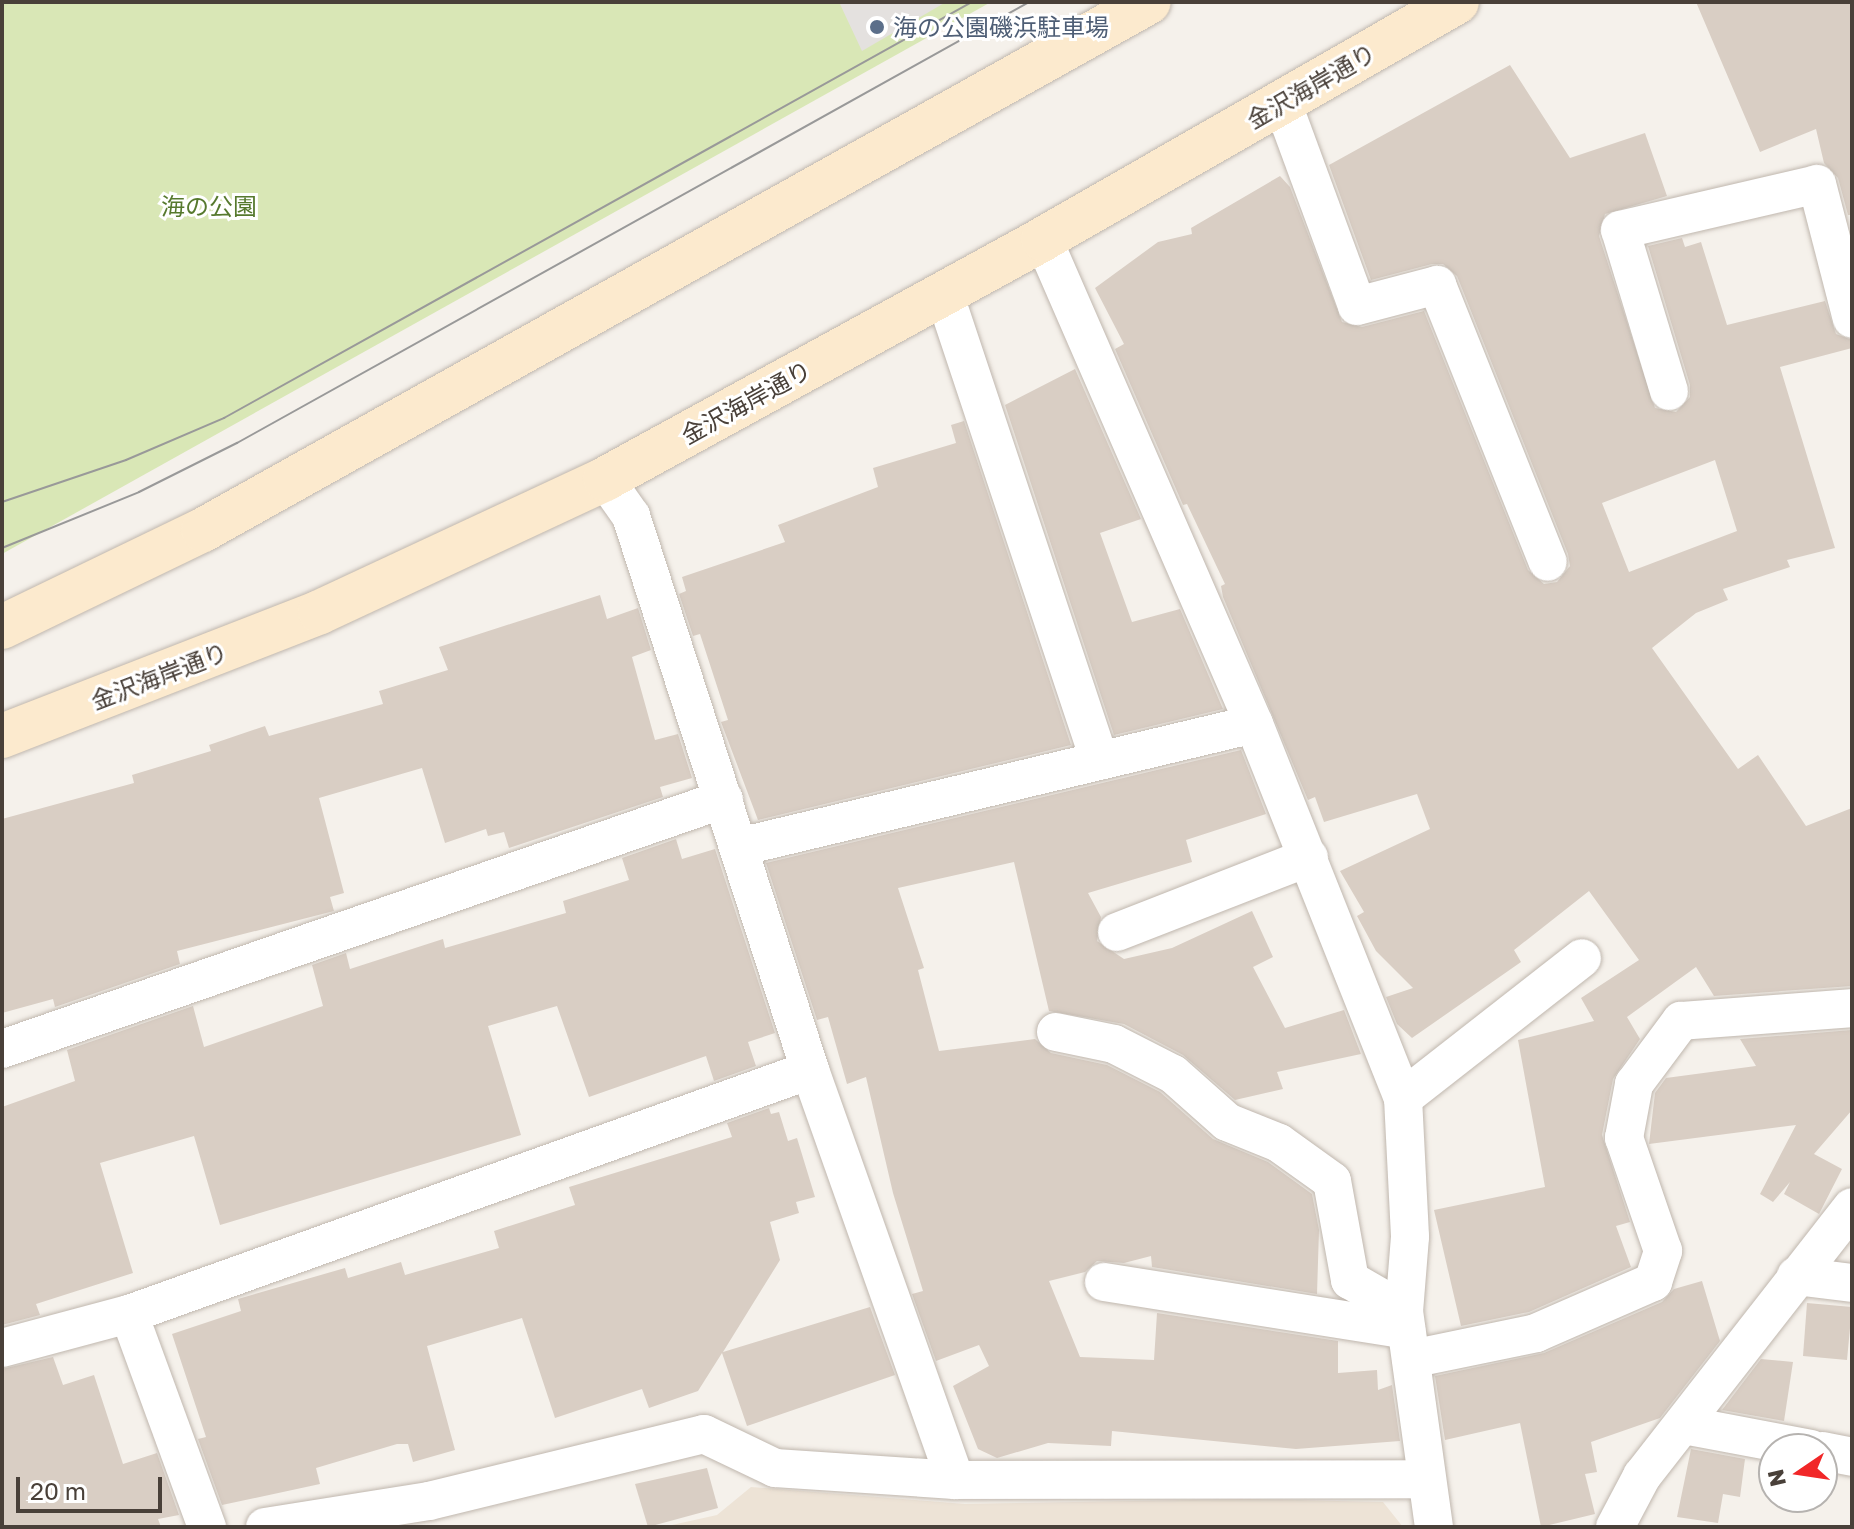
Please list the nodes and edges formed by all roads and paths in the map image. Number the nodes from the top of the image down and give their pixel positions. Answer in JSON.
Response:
{"nodes":[{"id":1,"x":1149,"y":2,"type":"edge"},
{"id":2,"x":1457,"y":2,"type":"edge"},
{"id":3,"x":1282,"y":102,"type":"junction"},
{"id":4,"x":1043,"y":239,"type":"junction"},
{"id":5,"x":944,"y":293,"type":"junction"},
{"id":6,"x":1852,"y":319,"type":"edge"},
{"id":7,"x":1669,"y":391,"type":"dead end"},
{"id":8,"x":605,"y":479,"type":"junction"},
{"id":9,"x":1548,"y":562,"type":"dead end"},
{"id":10,"x":2,"y":627,"type":"edge"},
{"id":11,"x":1254,"y":724,"type":"junction"},
{"id":12,"x":2,"y":736,"type":"edge"},
{"id":13,"x":1100,"y":761,"type":"junction"},
{"id":14,"x":724,"y":799,"type":"junction"},
{"id":15,"x":739,"y":847,"type":"junction"},
{"id":16,"x":1309,"y":857,"type":"junction"},
{"id":17,"x":1117,"y":932,"type":"dead end"},
{"id":18,"x":1582,"y":958,"type":"dead end"},
{"id":19,"x":1852,"y":1008,"type":"edge"},
{"id":20,"x":1056,"y":1032,"type":"dead end"},
{"id":21,"x":2,"y":1049,"type":"edge"},
{"id":22,"x":810,"y":1070,"type":"junction"},
{"id":23,"x":1403,"y":1098,"type":"junction"},
{"id":24,"x":1852,"y":1207,"type":"edge"},
{"id":25,"x":1796,"y":1276,"type":"junction"},
{"id":26,"x":1104,"y":1282,"type":"dead end"},
{"id":27,"x":1852,"y":1283,"type":"edge"},
{"id":28,"x":129,"y":1314,"type":"junction"},
{"id":29,"x":1407,"y":1334,"type":"junction"},
{"id":30,"x":2,"y":1348,"type":"edge"},
{"id":31,"x":1684,"y":1425,"type":"junction"},
{"id":32,"x":1758,"y":1439,"type":"edge"},
{"id":33,"x":1424,"y":1479,"type":"junction"},
{"id":34,"x":955,"y":1480,"type":"junction"},
{"id":35,"x":207,"y":1527,"type":"edge"},
{"id":36,"x":265,"y":1527,"type":"edge"},
{"id":37,"x":1434,"y":1527,"type":"edge"},
{"id":38,"x":1615,"y":1527,"type":"edge"}],
"edges":[{"from":1,"to":10,"type":"street"},
{"from":2,"to":3,"type":"street","name":"金沢海岸通り"},
{"from":3,"to":4,"type":"street","name":"金沢海岸通り"},
{"from":3,"to":9,"type":"street"},
{"from":4,"to":5,"type":"street","name":"金沢海岸通り"},
{"from":4,"to":11,"type":"street"},
{"from":5,"to":8,"type":"street","name":"金沢海岸通り"},
{"from":5,"to":13,"type":"street"},
{"from":6,"to":7,"type":"street"},
{"from":8,"to":12,"type":"street","name":"金沢海岸通り"},
{"from":8,"to":14,"type":"street"},
{"from":11,"to":13,"type":"street"},
{"from":11,"to":16,"type":"street"},
{"from":13,"to":15,"type":"street"},
{"from":14,"to":15,"type":"street"},
{"from":14,"to":21,"type":"street"},
{"from":15,"to":22,"type":"street"},
{"from":16,"to":17,"type":"street"},
{"from":16,"to":23,"type":"street"},
{"from":18,"to":23,"type":"street"},
{"from":19,"to":29,"type":"street"},
{"from":20,"to":29,"type":"street"},
{"from":22,"to":28,"type":"street"},
{"from":22,"to":34,"type":"street"},
{"from":23,"to":29,"type":"street"},
{"from":24,"to":25,"type":"street"},
{"from":25,"to":27,"type":"street"},
{"from":25,"to":31,"type":"street"},
{"from":26,"to":29,"type":"street"},
{"from":28,"to":30,"type":"street"},
{"from":28,"to":35,"type":"street"},
{"from":29,"to":33,"type":"street"},
{"from":31,"to":32,"type":"street"},
{"from":31,"to":38,"type":"street"},
{"from":33,"to":34,"type":"street"},
{"from":33,"to":37,"type":"street"},
{"from":34,"to":36,"type":"street"}]}
